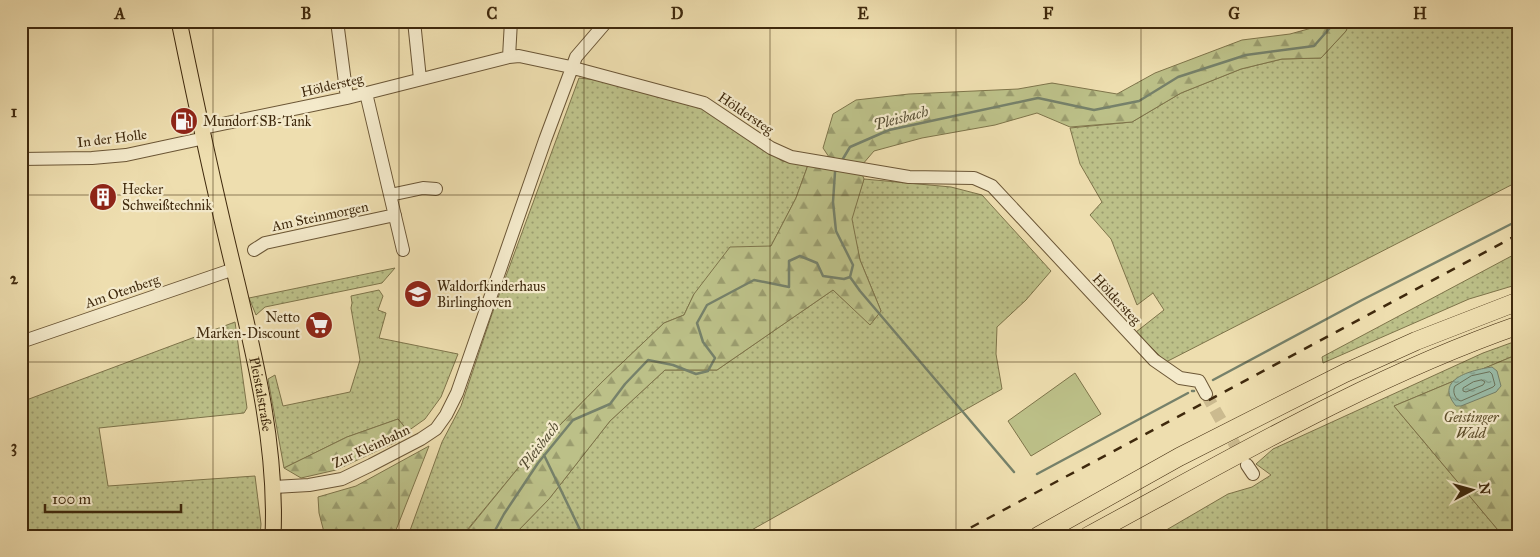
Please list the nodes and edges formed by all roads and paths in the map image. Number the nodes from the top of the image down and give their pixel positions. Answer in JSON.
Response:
{"nodes":[{"id":1,"x":179,"y":21,"type":"edge"},
{"id":2,"x":337,"y":21,"type":"edge"},
{"id":3,"x":414,"y":21,"type":"edge"},
{"id":4,"x":511,"y":21,"type":"edge"},
{"id":5,"x":607,"y":21,"type":"edge"},
{"id":6,"x":509,"y":57,"type":"junction"},
{"id":7,"x":572,"y":68,"type":"junction"},
{"id":8,"x":420,"y":79,"type":"junction"},
{"id":9,"x":366,"y":93,"type":"junction"},
{"id":10,"x":347,"y":98,"type":"junction"},
{"id":11,"x":204,"y":133,"type":"junction"},
{"id":12,"x":21,"y":159,"type":"edge"},
{"id":13,"x":436,"y":188,"type":"dead end"},
{"id":14,"x":390,"y":195,"type":"junction"},
{"id":15,"x":395,"y":215,"type":"junction"},
{"id":16,"x":254,"y":250,"type":"dead end"},
{"id":17,"x":403,"y":250,"type":"dead end"},
{"id":18,"x":234,"y":269,"type":"junction"},
{"id":19,"x":1519,"y":301,"type":"edge"},
{"id":20,"x":1519,"y":325,"type":"edge"},
{"id":21,"x":21,"y":342,"type":"edge"},
{"id":22,"x":1206,"y":394,"type":"tunnel mouth"},
{"id":23,"x":274,"y":488,"type":"junction"},
{"id":24,"x":273,"y":536,"type":"edge"},
{"id":25,"x":1038,"y":536,"type":"edge"},
{"id":26,"x":1088,"y":536,"type":"edge"}],
"edges":[{"from":1,"to":11,"type":"main road","name":"Pleistalstraße"},
{"from":2,"to":10,"type":"street"},
{"from":3,"to":8,"type":"street"},
{"from":4,"to":6,"type":"street"},
{"from":5,"to":7,"type":"street","name":"Zur Kleinbahn"},
{"from":6,"to":7,"type":"street","name":"Höldersteg"},
{"from":6,"to":8,"type":"street","name":"Höldersteg"},
{"from":7,"to":22,"type":"street","name":"Höldersteg"},
{"from":7,"to":23,"type":"street","name":"Zur Kleinbahn"},
{"from":8,"to":9,"type":"street","name":"Höldersteg"},
{"from":9,"to":10,"type":"street","name":"Höldersteg"},
{"from":9,"to":14,"type":"street"},
{"from":10,"to":11,"type":"street","name":"Höldersteg"},
{"from":11,"to":12,"type":"street","name":"In der Holle"},
{"from":11,"to":18,"type":"main road","name":"Pleistalstraße"},
{"from":13,"to":14,"type":"street"},
{"from":14,"to":15,"type":"street"},
{"from":15,"to":16,"type":"street","name":"Am Steinmorgen"},
{"from":15,"to":17,"type":"street"},
{"from":18,"to":21,"type":"street","name":"Am Otenberg"},
{"from":18,"to":23,"type":"main road","name":"Pleistalstraße"},
{"from":19,"to":25,"type":"highway"},
{"from":20,"to":26,"type":"highway"},
{"from":23,"to":24,"type":"main road","name":"Pleistalstraße"}]}
